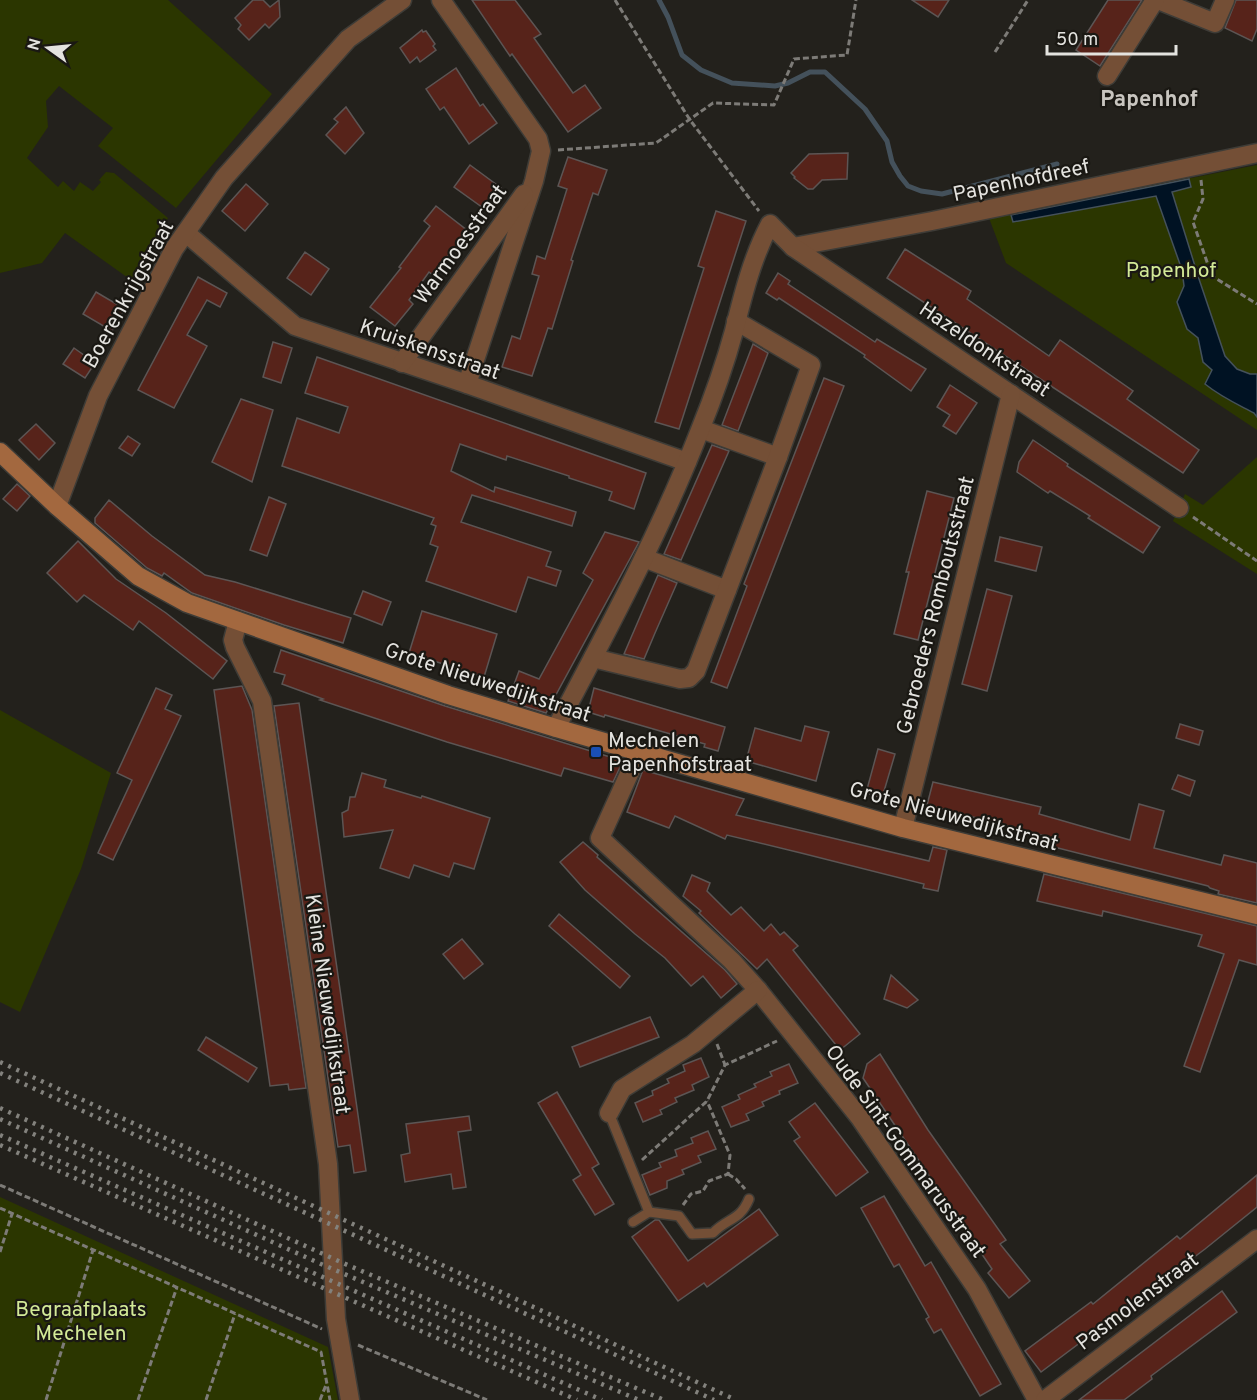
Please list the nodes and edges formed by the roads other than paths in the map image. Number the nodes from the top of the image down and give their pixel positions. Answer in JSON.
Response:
{"nodes":[{"id":1,"x":402,"y":0,"type":"edge"},
{"id":2,"x":441,"y":0,"type":"edge"},
{"id":3,"x":1157,"y":0,"type":"edge"},
{"id":4,"x":1225,"y":0,"type":"edge"},
{"id":5,"x":1107,"y":76,"type":"dead end"},
{"id":6,"x":1257,"y":153,"type":"edge"},
{"id":7,"x":534,"y":181,"type":"junction"},
{"id":8,"x":186,"y":233,"type":"junction"},
{"id":9,"x":793,"y":247,"type":"junction"},
{"id":10,"x":736,"y":321,"type":"junction"},
{"id":11,"x":402,"y":363,"type":"junction"},
{"id":12,"x":467,"y":384,"type":"junction"},
{"id":13,"x":1011,"y":394,"type":"junction"},
{"id":14,"x":701,"y":429,"type":"junction"},
{"id":15,"x":0,"y":452,"type":"edge"},
{"id":16,"x":778,"y":457,"type":"junction"},
{"id":17,"x":687,"y":462,"type":"junction"},
{"id":18,"x":57,"y":506,"type":"junction"},
{"id":19,"x":1179,"y":508,"type":"road end"},
{"id":20,"x":644,"y":558,"type":"junction"},
{"id":21,"x":727,"y":590,"type":"junction"},
{"id":22,"x":238,"y":621,"type":"junction"},
{"id":23,"x":593,"y":658,"type":"junction"},
{"id":24,"x":556,"y":728,"type":"junction"},
{"id":25,"x":639,"y":752,"type":"junction"},
{"id":26,"x":903,"y":828,"type":"junction"},
{"id":27,"x":1257,"y":915,"type":"edge"},
{"id":28,"x":758,"y":990,"type":"junction"},
{"id":29,"x":609,"y":1113,"type":"joint"},
{"id":30,"x":749,"y":1199,"type":"road end"},
{"id":31,"x":649,"y":1212,"type":"junction"},
{"id":32,"x":633,"y":1222,"type":"dead end"},
{"id":33,"x":1257,"y":1239,"type":"edge"},
{"id":34,"x":350,"y":1400,"type":"edge"},
{"id":35,"x":1037,"y":1400,"type":"edge"},
{"id":36,"x":1045,"y":1400,"type":"edge"}],
"edges":[{"from":1,"to":8,"type":"street","name":"Boerenkrijgstraat"},
{"from":2,"to":7,"type":"street","name":"Warmoesstraat"},
{"from":3,"to":4,"type":"street"},
{"from":3,"to":5,"type":"street"},
{"from":6,"to":9,"type":"street","name":"Papenhofdreef"},
{"from":7,"to":11,"type":"street","name":"Warmoesstraat"},
{"from":7,"to":12,"type":"street","name":"Warmoesstraat"},
{"from":8,"to":11,"type":"street","name":"Kruiskensstraat"},
{"from":8,"to":18,"type":"street","name":"Boerenkrijgstraat"},
{"from":9,"to":10,"type":"street","name":"Hazeldonkstraat"},
{"from":9,"to":13,"type":"street","name":"Hazeldonkstraat"},
{"from":10,"to":14,"type":"street"},
{"from":10,"to":16,"type":"street"},
{"from":11,"to":12,"type":"street","name":"Kruiskensstraat"},
{"from":12,"to":17,"type":"street","name":"Kruiskensstraat"},
{"from":13,"to":19,"type":"street","name":"Hazeldonkstraat"},
{"from":13,"to":26,"type":"street","name":"Gebroeders Romboutsstraat"},
{"from":14,"to":16,"type":"street"},
{"from":14,"to":17,"type":"street"},
{"from":15,"to":18,"type":"main road","name":"Grote Nieuwedijkstraat"},
{"from":16,"to":21,"type":"street"},
{"from":17,"to":20,"type":"street"},
{"from":18,"to":22,"type":"main road","name":"Grote Nieuwedijkstraat"},
{"from":20,"to":21,"type":"street"},
{"from":20,"to":23,"type":"street"},
{"from":21,"to":23,"type":"street"},
{"from":22,"to":24,"type":"main road","name":"Grote Nieuwedijkstraat"},
{"from":22,"to":34,"type":"street","name":"Kleine Nieuwedijkstraat"},
{"from":23,"to":24,"type":"street"},
{"from":24,"to":25,"type":"main road","name":"Grote Nieuwedijkstraat"},
{"from":25,"to":26,"type":"main road","name":"Grote Nieuwedijkstraat"},
{"from":25,"to":28,"type":"street","name":"Oude Sint-Gommarusstraat"},
{"from":26,"to":27,"type":"main road","name":"Grote Nieuwedijkstraat"},
{"from":28,"to":29,"type":"street"},
{"from":28,"to":35,"type":"street","name":"Oude Sint-Gommarusstraat"},
{"from":29,"to":31,"type":"lane"},
{"from":30,"to":31,"type":"lane"},
{"from":31,"to":32,"type":"lane"},
{"from":33,"to":36,"type":"street","name":"Pasmolenstraat"}]}
